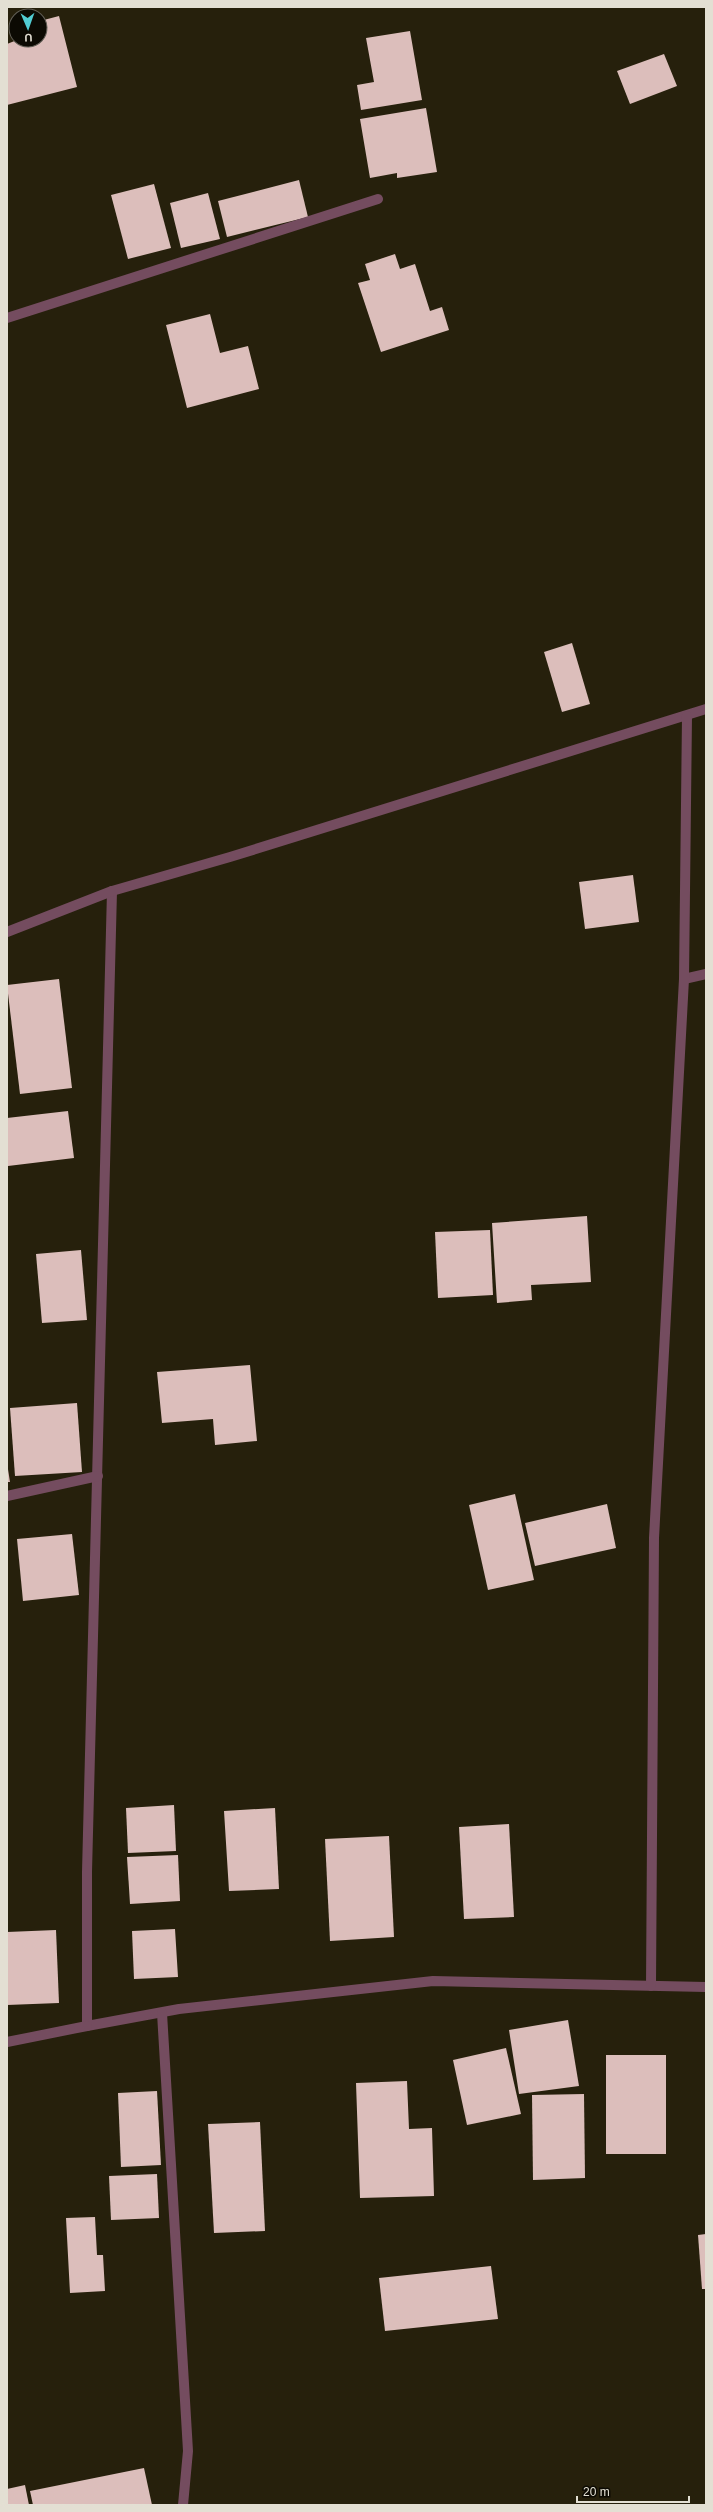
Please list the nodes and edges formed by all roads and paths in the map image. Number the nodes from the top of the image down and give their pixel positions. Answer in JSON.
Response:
{"nodes":[{"id":1,"x":378,"y":199,"type":"dead end"},
{"id":2,"x":7,"y":318,"type":"edge"},
{"id":3,"x":706,"y":709,"type":"edge"},
{"id":4,"x":687,"y":716,"type":"junction"},
{"id":5,"x":112,"y":891,"type":"junction"},
{"id":6,"x":7,"y":932,"type":"edge"},
{"id":7,"x":706,"y":974,"type":"edge"},
{"id":8,"x":684,"y":979,"type":"junction"},
{"id":9,"x":98,"y":1476,"type":"junction"},
{"id":10,"x":7,"y":1496,"type":"edge"},
{"id":11,"x":651,"y":1986,"type":"junction"},
{"id":12,"x":706,"y":1987,"type":"edge"},
{"id":13,"x":162,"y":2013,"type":"junction"},
{"id":14,"x":87,"y":2026,"type":"junction"},
{"id":15,"x":7,"y":2042,"type":"edge"},
{"id":16,"x":183,"y":2505,"type":"edge"}],
"edges":[{"from":1,"to":2,"type":"street"},
{"from":3,"to":4,"type":"street"},
{"from":4,"to":5,"type":"street"},
{"from":4,"to":8,"type":"street"},
{"from":5,"to":6,"type":"street"},
{"from":5,"to":9,"type":"street"},
{"from":7,"to":8,"type":"street"},
{"from":8,"to":11,"type":"street"},
{"from":9,"to":10,"type":"street"},
{"from":9,"to":14,"type":"street"},
{"from":11,"to":12,"type":"street"},
{"from":11,"to":13,"type":"street"},
{"from":13,"to":14,"type":"street"},
{"from":13,"to":16,"type":"street"},
{"from":14,"to":15,"type":"street"}]}
